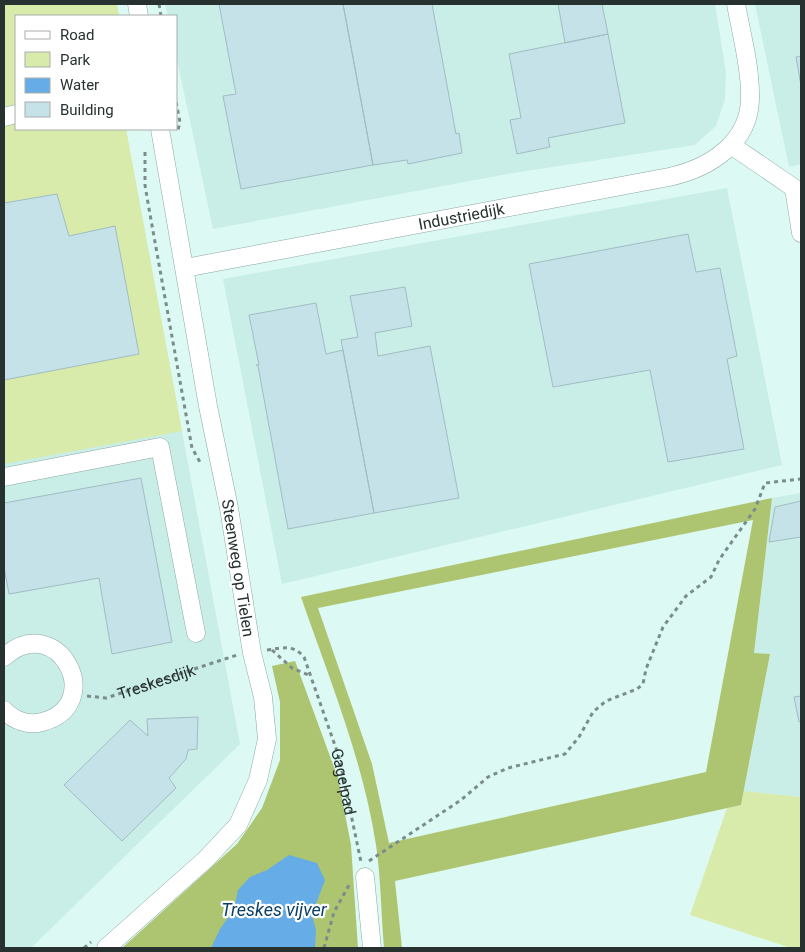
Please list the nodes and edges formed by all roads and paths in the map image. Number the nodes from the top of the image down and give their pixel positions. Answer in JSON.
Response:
{"nodes":[{"id":1,"x":736,"y":4,"type":"edge"},
{"id":2,"x":160,"y":130,"type":"edge"},
{"id":3,"x":145,"y":145,"type":"dead end"},
{"id":4,"x":731,"y":145,"type":"junction"},
{"id":5,"x":801,"y":233,"type":"edge"},
{"id":6,"x":185,"y":268,"type":"junction"},
{"id":7,"x":205,"y":471,"type":"dead end"},
{"id":8,"x":4,"y":477,"type":"edge"},
{"id":9,"x":801,"y":479,"type":"edge"},
{"id":10,"x":196,"y":633,"type":"dead end"},
{"id":11,"x":237,"y":645,"type":"dead end"},
{"id":12,"x":239,"y":655,"type":"junction"},
{"id":13,"x":4,"y":657,"type":"edge"},
{"id":14,"x":241,"y":663,"type":"dead end"},
{"id":15,"x":311,"y":676,"type":"junction"},
{"id":16,"x":73,"y":693,"type":"junction"},
{"id":17,"x":4,"y":711,"type":"edge"},
{"id":18,"x":359,"y":876,"type":"junction"},
{"id":19,"x":102,"y":942,"type":"edge"},
{"id":20,"x":84,"y":948,"type":"edge"},
{"id":21,"x":324,"y":948,"type":"edge"},
{"id":22,"x":372,"y":948,"type":"edge"}],
"edges":[{"from":1,"to":4,"type":"street","name":"Industriedijk"},
{"from":2,"to":6,"type":"street","name":"Steenweg op Tielen"},
{"from":3,"to":7,"type":"path"},
{"from":4,"to":5,"type":"street"},
{"from":4,"to":6,"type":"street","name":"Industriedijk"},
{"from":6,"to":19,"type":"street","name":"Steenweg op Tielen"},
{"from":8,"to":10,"type":"street"},
{"from":9,"to":18,"type":"path"},
{"from":11,"to":12,"type":"path"},
{"from":12,"to":14,"type":"path"},
{"from":12,"to":16,"type":"path","name":"Treskesdijk"},
{"from":13,"to":16,"type":"street"},
{"from":15,"to":15,"type":"path","name":"Gagelpad"},
{"from":15,"to":18,"type":"path","name":"Gagelpad"},
{"from":16,"to":17,"type":"street"},
{"from":18,"to":21,"type":"path"},
{"from":18,"to":22,"type":"street"},
{"from":19,"to":20,"type":"path"}]}
